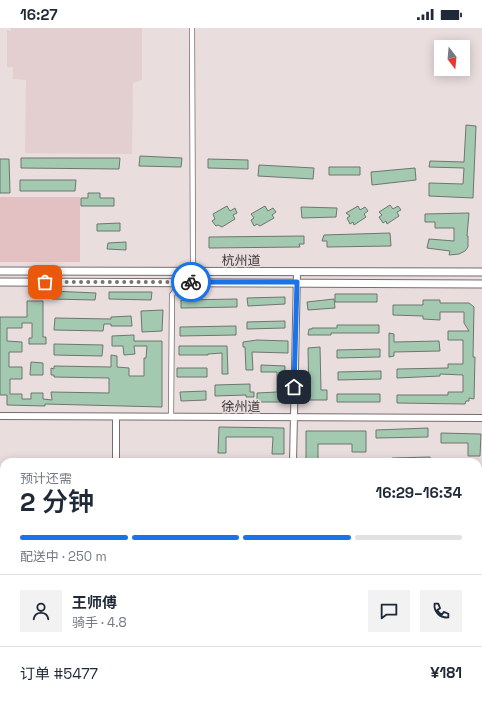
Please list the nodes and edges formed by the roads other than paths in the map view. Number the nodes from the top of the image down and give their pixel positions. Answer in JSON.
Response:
{"nodes":[{"id":1,"x":192,"y":28,"type":"edge"},
{"id":2,"x":0,"y":271,"type":"edge"},
{"id":3,"x":188,"y":271,"type":"junction"},
{"id":4,"x":482,"y":272,"type":"edge"},
{"id":5,"x":297,"y":273,"type":"junction"},
{"id":6,"x":0,"y":282,"type":"edge"},
{"id":7,"x":181,"y":282,"type":"junction"},
{"id":8,"x":297,"y":282,"type":"junction"},
{"id":9,"x":482,"y":284,"type":"edge"},
{"id":10,"x":0,"y":416,"type":"edge"},
{"id":11,"x":116,"y":417,"type":"junction"},
{"id":12,"x":171,"y":417,"type":"junction"},
{"id":13,"x":294,"y":417,"type":"junction"},
{"id":14,"x":482,"y":418,"type":"edge"},
{"id":15,"x":116,"y":458,"type":"edge"},
{"id":16,"x":293,"y":458,"type":"edge"}],
"edges":[{"from":1,"to":3,"type":"street"},
{"from":2,"to":3,"type":"main road","name":"杭州道"},
{"from":3,"to":5,"type":"main road","name":"杭州道"},
{"from":3,"to":7,"type":"street"},
{"from":4,"to":5,"type":"main road","name":"杭州道"},
{"from":5,"to":8,"type":"street"},
{"from":6,"to":7,"type":"main road","name":"杭州道"},
{"from":7,"to":8,"type":"main road","name":"杭州道"},
{"from":7,"to":12,"type":"street"},
{"from":8,"to":9,"type":"main road","name":"杭州道"},
{"from":8,"to":13,"type":"street"},
{"from":10,"to":11,"type":"street","name":"徐州道"},
{"from":11,"to":12,"type":"street","name":"徐州道"},
{"from":11,"to":15,"type":"street"},
{"from":12,"to":13,"type":"street","name":"徐州道"},
{"from":13,"to":14,"type":"street","name":"徐州道"},
{"from":13,"to":16,"type":"street"}]}
